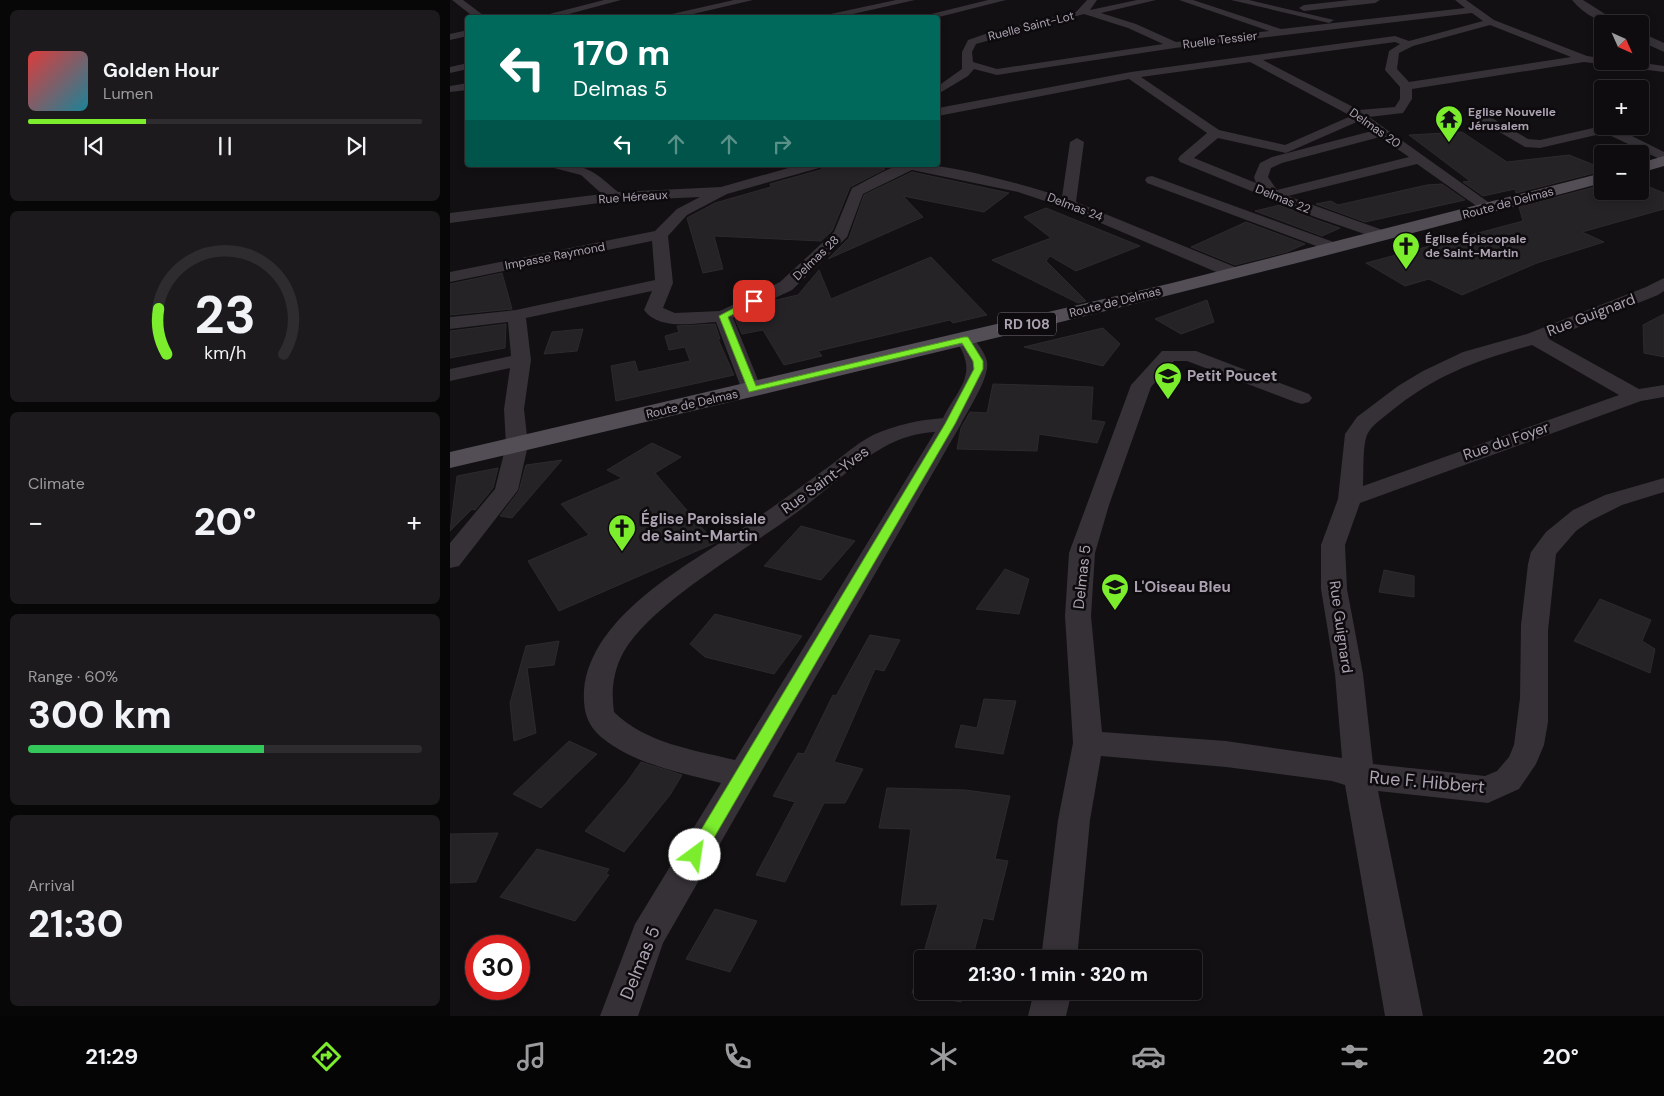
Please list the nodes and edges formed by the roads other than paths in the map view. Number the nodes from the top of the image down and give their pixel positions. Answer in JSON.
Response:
{"nodes":[{"id":1,"x":458,"y":0,"type":"edge"},
{"id":2,"x":615,"y":0,"type":"edge"},
{"id":3,"x":708,"y":0,"type":"edge"},
{"id":4,"x":748,"y":0,"type":"edge"},
{"id":5,"x":910,"y":0,"type":"edge"},
{"id":6,"x":1001,"y":0,"type":"edge"},
{"id":7,"x":1092,"y":0,"type":"edge"},
{"id":8,"x":1151,"y":0,"type":"edge"},
{"id":9,"x":1184,"y":0,"type":"edge"},
{"id":10,"x":1260,"y":0,"type":"edge"},
{"id":11,"x":1375,"y":0,"type":"edge"},
{"id":12,"x":1460,"y":0,"type":"edge"},
{"id":13,"x":1577,"y":0,"type":"edge"},
{"id":14,"x":1239,"y":1,"type":"edge"},
{"id":15,"x":719,"y":5,"type":"junction"},
{"id":16,"x":621,"y":9,"type":"dead end"},
{"id":17,"x":1472,"y":10,"type":"junction"},
{"id":18,"x":1283,"y":11,"type":"junction"},
{"id":19,"x":736,"y":13,"type":"dead end"},
{"id":20,"x":1084,"y":13,"type":"junction"},
{"id":21,"x":542,"y":14,"type":"edge"},
{"id":22,"x":478,"y":15,"type":"edge"},
{"id":23,"x":673,"y":15,"type":"edge"},
{"id":24,"x":830,"y":15,"type":"edge"},
{"id":25,"x":934,"y":15,"type":"edge"},
{"id":26,"x":1599,"y":15,"type":"edge"},
{"id":27,"x":1491,"y":22,"type":"junction"},
{"id":28,"x":1351,"y":24,"type":"junction"},
{"id":29,"x":450,"y":32,"type":"edge"},
{"id":30,"x":1283,"y":32,"type":"junction"},
{"id":31,"x":465,"y":34,"type":"edge"},
{"id":32,"x":450,"y":37,"type":"edge"},
{"id":33,"x":1395,"y":39,"type":"junction"},
{"id":34,"x":1649,"y":40,"type":"edge"},
{"id":35,"x":1409,"y":44,"type":"junction"},
{"id":36,"x":1175,"y":46,"type":"junction"},
{"id":37,"x":1664,"y":48,"type":"edge"},
{"id":38,"x":1252,"y":59,"type":"junction"},
{"id":39,"x":1585,"y":59,"type":"junction"},
{"id":40,"x":969,"y":64,"type":"junction"},
{"id":41,"x":465,"y":67,"type":"edge"},
{"id":42,"x":1664,"y":69,"type":"edge"},
{"id":43,"x":450,"y":70,"type":"edge"},
{"id":44,"x":944,"y":72,"type":"dead end"},
{"id":45,"x":1131,"y":75,"type":"junction"},
{"id":46,"x":956,"y":79,"type":"junction"},
{"id":47,"x":1406,"y":86,"type":"junction"},
{"id":48,"x":465,"y":87,"type":"edge"},
{"id":49,"x":452,"y":89,"type":"dead end"},
{"id":50,"x":940,"y":90,"type":"edge"},
{"id":51,"x":1042,"y":92,"type":"junction"},
{"id":52,"x":1060,"y":101,"type":"dead end"},
{"id":53,"x":940,"y":112,"type":"edge"},
{"id":54,"x":1478,"y":114,"type":"dead end"},
{"id":55,"x":1359,"y":115,"type":"junction"},
{"id":56,"x":1382,"y":132,"type":"junction"},
{"id":57,"x":1214,"y":134,"type":"junction"},
{"id":58,"x":1077,"y":142,"type":"dead end"},
{"id":59,"x":1664,"y":157,"type":"edge"},
{"id":60,"x":1419,"y":159,"type":"junction"},
{"id":61,"x":1664,"y":161,"type":"edge"},
{"id":62,"x":1649,"y":165,"type":"edge"},
{"id":63,"x":564,"y":167,"type":"edge"},
{"id":64,"x":807,"y":167,"type":"edge"},
{"id":65,"x":906,"y":167,"type":"edge"},
{"id":66,"x":920,"y":167,"type":"edge"},
{"id":67,"x":1152,"y":180,"type":"dead end"},
{"id":68,"x":1594,"y":180,"type":"edge"},
{"id":69,"x":722,"y":191,"type":"junction"},
{"id":70,"x":1274,"y":195,"type":"junction"},
{"id":71,"x":614,"y":197,"type":"junction"},
{"id":72,"x":1068,"y":204,"type":"junction"},
{"id":73,"x":1490,"y":209,"type":"junction"},
{"id":74,"x":450,"y":218,"type":"edge"},
{"id":75,"x":660,"y":235,"type":"junction"},
{"id":76,"x":1382,"y":235,"type":"junction"},
{"id":77,"x":1333,"y":248,"type":"junction"},
{"id":78,"x":1234,"y":273,"type":"junction"},
{"id":79,"x":450,"y":277,"type":"edge"},
{"id":80,"x":664,"y":283,"type":"junction"},
{"id":81,"x":1664,"y":284,"type":"edge"},
{"id":82,"x":516,"y":315,"type":"junction"},
{"id":83,"x":723,"y":316,"type":"junction"},
{"id":84,"x":450,"y":324,"type":"edge"},
{"id":85,"x":1534,"y":338,"type":"junction"},
{"id":86,"x":964,"y":339,"type":"junction"},
{"id":87,"x":520,"y":360,"type":"junction"},
{"id":88,"x":450,"y":375,"type":"edge"},
{"id":89,"x":752,"y":390,"type":"junction"},
{"id":90,"x":1664,"y":391,"type":"edge"},
{"id":91,"x":1636,"y":396,"type":"junction"},
{"id":92,"x":1302,"y":398,"type":"dead end"},
{"id":93,"x":950,"y":424,"type":"junction"},
{"id":94,"x":517,"y":445,"type":"junction"},
{"id":95,"x":450,"y":460,"type":"edge"},
{"id":96,"x":1664,"y":485,"type":"edge"},
{"id":97,"x":1350,"y":499,"type":"junction"},
{"id":98,"x":450,"y":560,"type":"edge"},
{"id":99,"x":1088,"y":743,"type":"junction"},
{"id":100,"x":742,"y":775,"type":"junction"},
{"id":101,"x":1359,"y":776,"type":"junction"},
{"id":102,"x":1060,"y":950,"type":"edge"},
{"id":103,"x":1051,"y":1000,"type":"edge"},
{"id":104,"x":619,"y":1016,"type":"edge"},
{"id":105,"x":1047,"y":1016,"type":"edge"},
{"id":106,"x":1404,"y":1016,"type":"edge"}],
"edges":[{"from":1,"to":22,"type":"street"},
{"from":2,"to":16,"type":"street"},
{"from":2,"to":21,"type":"street"},
{"from":3,"to":15,"type":"street"},
{"from":4,"to":15,"type":"street"},
{"from":5,"to":24,"type":"street"},
{"from":6,"to":25,"type":"street"},
{"from":7,"to":20,"type":"street","name":"Ruelle Saint-Lot"},
{"from":8,"to":20,"type":"street"},
{"from":9,"to":30,"type":"street"},
{"from":10,"to":14,"type":"street"},
{"from":11,"to":18,"type":"street"},
{"from":12,"to":17,"type":"street"},
{"from":13,"to":26,"type":"street"},
{"from":14,"to":18,"type":"street"},
{"from":15,"to":19,"type":"street"},
{"from":15,"to":23,"type":"street"},
{"from":17,"to":27,"type":"street"},
{"from":17,"to":28,"type":"street","name":"Ruelle Tessier"},
{"from":18,"to":28,"type":"street"},
{"from":20,"to":36,"type":"street"},
{"from":20,"to":40,"type":"street","name":"Ruelle Saint-Lot"},
{"from":27,"to":35,"type":"street"},
{"from":27,"to":39,"type":"street"},
{"from":28,"to":30,"type":"street","name":"Ruelle Tessier"},
{"from":28,"to":33,"type":"street"},
{"from":29,"to":31,"type":"street"},
{"from":30,"to":36,"type":"street","name":"Ruelle Tessier"},
{"from":31,"to":32,"type":"street"},
{"from":33,"to":35,"type":"street"},
{"from":33,"to":38,"type":"street"},
{"from":34,"to":37,"type":"street"},
{"from":35,"to":47,"type":"street"},
{"from":36,"to":40,"type":"street","name":"Ruelle Tessier"},
{"from":38,"to":45,"type":"street"},
{"from":38,"to":55,"type":"street","name":"Delmas 20"},
{"from":39,"to":42,"type":"street"},
{"from":39,"to":47,"type":"street"},
{"from":40,"to":46,"type":"street","name":"Ruelle Saint-Lot"},
{"from":41,"to":43,"type":"street"},
{"from":44,"to":46,"type":"street"},
{"from":45,"to":51,"type":"street"},
{"from":45,"to":57,"type":"street"},
{"from":46,"to":50,"type":"street","name":"Ruelle Saint-Lot"},
{"from":47,"to":55,"type":"street"},
{"from":48,"to":49,"type":"street"},
{"from":51,"to":52,"type":"street"},
{"from":51,"to":53,"type":"street"},
{"from":54,"to":59,"type":"street"},
{"from":55,"to":56,"type":"street","name":"Delmas 20"},
{"from":55,"to":57,"type":"street"},
{"from":56,"to":60,"type":"street","name":"Delmas 20"},
{"from":56,"to":70,"type":"street"},
{"from":57,"to":70,"type":"street","name":"Delmas 22"},
{"from":58,"to":72,"type":"street"},
{"from":60,"to":70,"type":"street"},
{"from":60,"to":73,"type":"street","name":"Delmas 20"},
{"from":61,"to":62,"type":"main road"},
{"from":63,"to":71,"type":"street"},
{"from":64,"to":69,"type":"street","name":"Rue Héreaux"},
{"from":65,"to":83,"type":"street","name":"Delmas 28"},
{"from":66,"to":72,"type":"street","name":"Delmas 24"},
{"from":67,"to":77,"type":"street"},
{"from":68,"to":73,"type":"main road","name":"Route de Delmas","number":"RD 108"},
{"from":69,"to":71,"type":"street","name":"Rue Héreaux"},
{"from":69,"to":75,"type":"street"},
{"from":70,"to":76,"type":"street","name":"Delmas 22"},
{"from":71,"to":74,"type":"street","name":"Rue Héreaux"},
{"from":72,"to":78,"type":"street","name":"Delmas 24"},
{"from":73,"to":76,"type":"main road","name":"Route de Delmas","number":"RD 108"},
{"from":75,"to":79,"type":"street","name":"Impasse Raymond"},
{"from":75,"to":80,"type":"street"},
{"from":76,"to":77,"type":"main road","name":"Route de Delmas","number":"RD 108"},
{"from":77,"to":78,"type":"main road","name":"Route de Delmas","number":"RD 108"},
{"from":78,"to":86,"type":"main road","name":"Route de Delmas","number":"RD 108"},
{"from":80,"to":82,"type":"street"},
{"from":80,"to":83,"type":"street","name":"Delmas 28"},
{"from":81,"to":85,"type":"street","name":"Rue Guignard"},
{"from":82,"to":84,"type":"street"},
{"from":82,"to":87,"type":"street"},
{"from":83,"to":89,"type":"street"},
{"from":85,"to":91,"type":"street"},
{"from":85,"to":97,"type":"street","name":"Rue Guignard"},
{"from":86,"to":89,"type":"main road","name":"Route de Delmas","number":"RD 108"},
{"from":86,"to":93,"type":"street","name":"Delmas 5"},
{"from":87,"to":88,"type":"street"},
{"from":87,"to":94,"type":"street"},
{"from":89,"to":94,"type":"main road","name":"Route de Delmas","number":"RD 108"},
{"from":90,"to":91,"type":"street","name":"Rue du Foyer"},
{"from":91,"to":97,"type":"street","name":"Rue du Foyer"},
{"from":92,"to":99,"type":"street","name":"Delmas 5"},
{"from":93,"to":100,"type":"street","name":"Delmas 5"},
{"from":93,"to":100,"type":"street","name":"Rue Saint-Yves"},
{"from":94,"to":95,"type":"main road","name":"Route de Delmas","number":"RD 108"},
{"from":94,"to":98,"type":"street"},
{"from":96,"to":101,"type":"street","name":"Rue F. Hibbert"},
{"from":97,"to":101,"type":"street","name":"Rue Guignard"},
{"from":99,"to":101,"type":"street","name":"Rue F. Hibbert"},
{"from":99,"to":102,"type":"street","name":"Delmas 5"},
{"from":100,"to":104,"type":"street","name":"Delmas 5"},
{"from":101,"to":106,"type":"street","name":"Rue Guignard"},
{"from":103,"to":105,"type":"street"}]}
